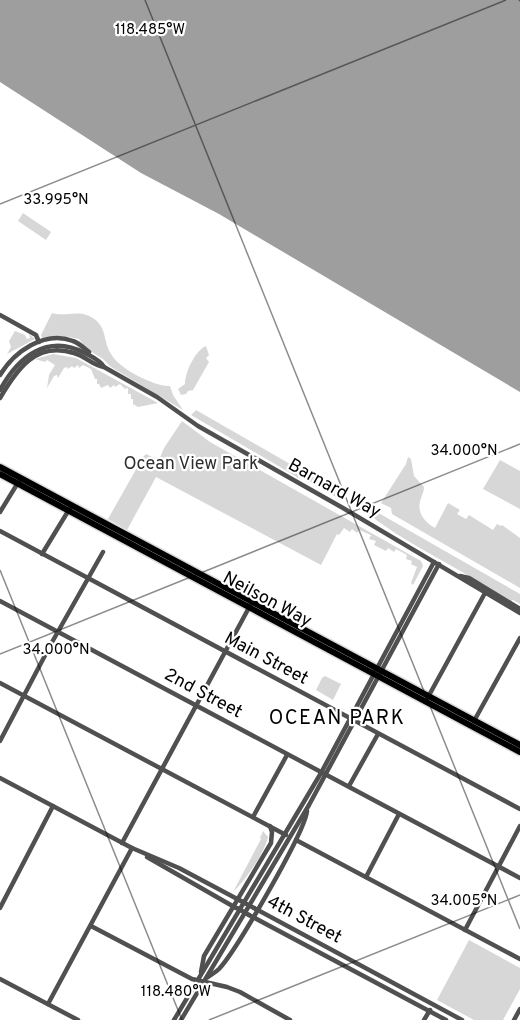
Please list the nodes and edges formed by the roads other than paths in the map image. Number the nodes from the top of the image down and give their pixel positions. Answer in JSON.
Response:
{"nodes":[{"id":1,"x":0,"y":315,"type":"edge"},
{"id":2,"x":39,"y":342,"type":"junction"},
{"id":3,"x":100,"y":361,"type":"junction"},
{"id":4,"x":105,"y":367,"type":"junction"},
{"id":5,"x":0,"y":375,"type":"edge"},
{"id":6,"x":0,"y":390,"type":"edge"},
{"id":7,"x":0,"y":398,"type":"edge"},
{"id":8,"x":0,"y":466,"type":"edge"},
{"id":9,"x":0,"y":474,"type":"edge"},
{"id":10,"x":19,"y":481,"type":"junction"},
{"id":11,"x":70,"y":508,"type":"junction"},
{"id":12,"x":0,"y":512,"type":"edge"},
{"id":13,"x":0,"y":531,"type":"edge"},
{"id":14,"x":103,"y":552,"type":"dead end"},
{"id":15,"x":42,"y":554,"type":"junction"},
{"id":16,"x":436,"y":563,"type":"junction"},
{"id":17,"x":460,"y":576,"type":"junction"},
{"id":18,"x":88,"y":579,"type":"junction"},
{"id":19,"x":485,"y":593,"type":"junction"},
{"id":20,"x":0,"y":601,"type":"edge"},
{"id":21,"x":251,"y":604,"type":"junction"},
{"id":22,"x":520,"y":609,"type":"edge"},
{"id":23,"x":520,"y":614,"type":"edge"},
{"id":24,"x":59,"y":632,"type":"junction"},
{"id":25,"x":520,"y":638,"type":"edge"},
{"id":26,"x":224,"y":652,"type":"junction"},
{"id":27,"x":378,"y":673,"type":"junction"},
{"id":28,"x":0,"y":682,"type":"edge"},
{"id":29,"x":25,"y":695,"type":"junction"},
{"id":30,"x":427,"y":699,"type":"junction"},
{"id":31,"x":195,"y":706,"type":"junction"},
{"id":32,"x":352,"y":720,"type":"junction"},
{"id":33,"x":473,"y":723,"type":"junction"},
{"id":34,"x":378,"y":734,"type":"junction"},
{"id":35,"x":0,"y":741,"type":"edge"},
{"id":36,"x":520,"y":745,"type":"edge"},
{"id":37,"x":520,"y":752,"type":"edge"},
{"id":38,"x":287,"y":755,"type":"junction"},
{"id":39,"x":162,"y":768,"type":"junction"},
{"id":40,"x":324,"y":774,"type":"junction"},
{"id":41,"x":0,"y":778,"type":"edge"},
{"id":42,"x":349,"y":786,"type":"junction"},
{"id":43,"x":309,"y":805,"type":"junction"},
{"id":44,"x":53,"y":806,"type":"junction"},
{"id":45,"x":520,"y":809,"type":"edge"},
{"id":46,"x":399,"y":814,"type":"junction"},
{"id":47,"x":253,"y":817,"type":"junction"},
{"id":48,"x":270,"y":826,"type":"junction"},
{"id":49,"x":520,"y":826,"type":"edge"},
{"id":50,"x":288,"y":836,"type":"junction"},
{"id":51,"x":296,"y":840,"type":"junction"},
{"id":52,"x":122,"y":843,"type":"junction"},
{"id":53,"x":271,"y":843,"type":"junction"},
{"id":54,"x":132,"y":848,"type":"junction"},
{"id":55,"x":498,"y":867,"type":"junction"},
{"id":56,"x":366,"y":877,"type":"junction"},
{"id":57,"x":520,"y":878,"type":"edge"},
{"id":58,"x":239,"y":901,"type":"junction"},
{"id":59,"x":235,"y":907,"type":"junction"},
{"id":60,"x":0,"y":908,"type":"edge"},
{"id":61,"x":255,"y":909,"type":"junction"},
{"id":62,"x":251,"y":916,"type":"junction"},
{"id":63,"x":92,"y":926,"type":"junction"},
{"id":64,"x":465,"y":930,"type":"junction"},
{"id":65,"x":520,"y":959,"type":"edge"},
{"id":66,"x":0,"y":979,"type":"edge"},
{"id":67,"x":202,"y":980,"type":"junction"},
{"id":68,"x":48,"y":1004,"type":"junction"},
{"id":69,"x":433,"y":1005,"type":"junction"},
{"id":70,"x":520,"y":1009,"type":"edge"},
{"id":71,"x":429,"y":1011,"type":"junction"},
{"id":72,"x":78,"y":1020,"type":"edge"},
{"id":73,"x":174,"y":1020,"type":"edge"},
{"id":74,"x":181,"y":1020,"type":"edge"},
{"id":75,"x":290,"y":1020,"type":"edge"},
{"id":76,"x":424,"y":1020,"type":"edge"},
{"id":77,"x":446,"y":1020,"type":"edge"},
{"id":78,"x":462,"y":1020,"type":"edge"},
{"id":79,"x":514,"y":1020,"type":"edge"}],
"edges":[{"from":1,"to":2,"type":"street"},
{"from":2,"to":3,"type":"street","name":"Barnard Way"},
{"from":2,"to":5,"type":"street","name":"Barnard Way"},
{"from":3,"to":4,"type":"street","name":"Barnard Way"},
{"from":3,"to":6,"type":"street","name":"Barnard Way"},
{"from":4,"to":7,"type":"street","name":"Barnard Way"},
{"from":4,"to":16,"type":"street","name":"Barnard Way"},
{"from":8,"to":10,"type":"main road","name":"Neilson Way"},
{"from":9,"to":10,"type":"main road","name":"Neilson Way"},
{"from":10,"to":11,"type":"main road","name":"Neilson Way"},
{"from":10,"to":12,"type":"street"},
{"from":11,"to":15,"type":"street"},
{"from":11,"to":21,"type":"main road","name":"Neilson Way"},
{"from":13,"to":15,"type":"street","name":"Main Street"},
{"from":14,"to":18,"type":"street"},
{"from":15,"to":18,"type":"street","name":"Main Street"},
{"from":16,"to":17,"type":"street","name":"Barnard Way"},
{"from":16,"to":27,"type":"street"},
{"from":17,"to":19,"type":"street","name":"Barnard Way"},
{"from":17,"to":22,"type":"street","name":"Barnard Way"},
{"from":18,"to":24,"type":"street"},
{"from":18,"to":26,"type":"street","name":"Main Street"},
{"from":19,"to":23,"type":"street","name":"Barnard Way"},
{"from":19,"to":30,"type":"street"},
{"from":20,"to":24,"type":"street","name":"2nd Street"},
{"from":21,"to":26,"type":"street"},
{"from":21,"to":27,"type":"main road","name":"Neilson Way"},
{"from":24,"to":29,"type":"street"},
{"from":24,"to":31,"type":"street","name":"2nd Street"},
{"from":25,"to":33,"type":"street"},
{"from":26,"to":31,"type":"street"},
{"from":26,"to":32,"type":"street","name":"Main Street"},
{"from":27,"to":30,"type":"main road","name":"Neilson Way"},
{"from":27,"to":32,"type":"street"},
{"from":28,"to":29,"type":"street"},
{"from":29,"to":35,"type":"street"},
{"from":29,"to":39,"type":"street"},
{"from":30,"to":33,"type":"main road","name":"Neilson Way"},
{"from":31,"to":38,"type":"street","name":"2nd Street"},
{"from":31,"to":39,"type":"street"},
{"from":32,"to":34,"type":"street","name":"Main Street"},
{"from":32,"to":40,"type":"street"},
{"from":33,"to":36,"type":"main road","name":"Neilson Way"},
{"from":33,"to":37,"type":"main road","name":"Neilson Way"},
{"from":34,"to":42,"type":"street"},
{"from":34,"to":45,"type":"street","name":"Main Street"},
{"from":38,"to":40,"type":"street","name":"2nd Street"},
{"from":38,"to":47,"type":"street"},
{"from":39,"to":47,"type":"street"},
{"from":39,"to":52,"type":"street"},
{"from":40,"to":42,"type":"street","name":"2nd Street"},
{"from":40,"to":43,"type":"street"},
{"from":40,"to":50,"type":"street"},
{"from":41,"to":44,"type":"street","name":"4th Street"},
{"from":42,"to":46,"type":"street","name":"2nd Street"},
{"from":43,"to":50,"type":"street"},
{"from":43,"to":51,"type":"street"},
{"from":44,"to":52,"type":"street","name":"4th Street"},
{"from":44,"to":60,"type":"street"},
{"from":46,"to":55,"type":"street","name":"2nd Street"},
{"from":46,"to":56,"type":"street"},
{"from":47,"to":48,"type":"street"},
{"from":48,"to":50,"type":"street"},
{"from":48,"to":53,"type":"street"},
{"from":49,"to":55,"type":"street"},
{"from":50,"to":53,"type":"street"},
{"from":50,"to":67,"type":"street"},
{"from":51,"to":56,"type":"street"},
{"from":51,"to":61,"type":"street"},
{"from":52,"to":54,"type":"street","name":"4th Street"},
{"from":53,"to":58,"type":"street"},
{"from":54,"to":58,"type":"street","name":"4th Street"},
{"from":54,"to":59,"type":"street","name":"4th Street"},
{"from":54,"to":63,"type":"street"},
{"from":55,"to":57,"type":"street","name":"2nd Street"},
{"from":55,"to":64,"type":"street"},
{"from":56,"to":64,"type":"street"},
{"from":58,"to":59,"type":"street"},
{"from":58,"to":61,"type":"street","name":"4th Street","bridge":true},
{"from":59,"to":62,"type":"street","name":"4th Street","bridge":true},
{"from":59,"to":67,"type":"street"},
{"from":61,"to":62,"type":"street"},
{"from":61,"to":69,"type":"street","name":"4th Street"},
{"from":62,"to":67,"type":"street"},
{"from":62,"to":71,"type":"street","name":"4th Street"},
{"from":63,"to":67,"type":"street"},
{"from":63,"to":68,"type":"street"},
{"from":64,"to":65,"type":"street"},
{"from":66,"to":68,"type":"street"},
{"from":67,"to":73,"type":"street"},
{"from":67,"to":74,"type":"street"},
{"from":67,"to":75,"type":"street"},
{"from":68,"to":72,"type":"street"},
{"from":69,"to":71,"type":"street"},
{"from":69,"to":78,"type":"street","name":"4th Street"},
{"from":70,"to":79,"type":"street"},
{"from":71,"to":76,"type":"street"},
{"from":71,"to":77,"type":"street","name":"4th Street"}]}
